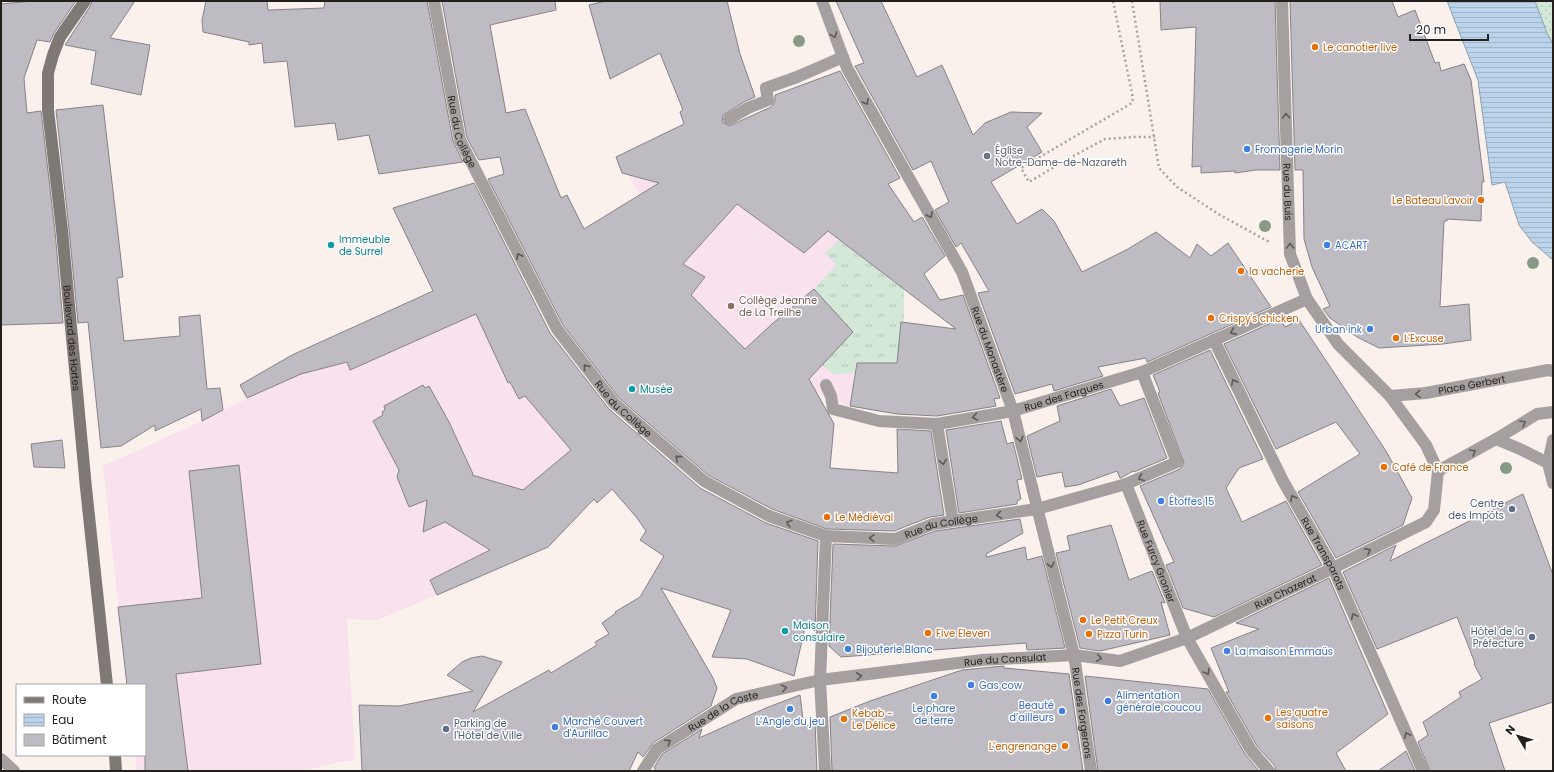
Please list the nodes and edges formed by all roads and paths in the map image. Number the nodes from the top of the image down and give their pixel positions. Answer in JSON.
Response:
{"nodes":[{"id":1,"x":85,"y":1,"type":"edge"},
{"id":2,"x":434,"y":1,"type":"edge"},
{"id":3,"x":822,"y":1,"type":"edge"},
{"id":4,"x":1113,"y":1,"type":"edge"},
{"id":5,"x":1132,"y":1,"type":"edge"},
{"id":6,"x":1282,"y":1,"type":"edge"},
{"id":7,"x":845,"y":63,"type":"junction"},
{"id":8,"x":729,"y":119,"type":"dead end"},
{"id":9,"x":1155,"y":137,"type":"junction"},
{"id":10,"x":1290,"y":254,"type":"junction"},
{"id":11,"x":1307,"y":299,"type":"junction"},
{"id":12,"x":1214,"y":340,"type":"junction"},
{"id":13,"x":1553,"y":370,"type":"edge"},
{"id":14,"x":1142,"y":372,"type":"junction"},
{"id":15,"x":826,"y":385,"type":"dead end"},
{"id":16,"x":1390,"y":396,"type":"junction"},
{"id":17,"x":1013,"y":411,"type":"junction"},
{"id":18,"x":1553,"y":412,"type":"edge"},
{"id":19,"x":937,"y":424,"type":"junction"},
{"id":20,"x":1496,"y":439,"type":"junction"},
{"id":21,"x":1553,"y":440,"type":"edge"},
{"id":22,"x":1548,"y":463,"type":"junction"},
{"id":23,"x":1438,"y":471,"type":"junction"},
{"id":24,"x":1553,"y":483,"type":"edge"},
{"id":25,"x":1126,"y":484,"type":"junction"},
{"id":26,"x":1037,"y":509,"type":"junction"},
{"id":27,"x":953,"y":521,"type":"junction"},
{"id":28,"x":826,"y":536,"type":"junction"},
{"id":29,"x":1333,"y":568,"type":"junction"},
{"id":30,"x":1187,"y":638,"type":"junction"},
{"id":31,"x":1074,"y":655,"type":"junction"},
{"id":32,"x":820,"y":680,"type":"junction"},
{"id":33,"x":107,"y":684,"type":"edge"},
{"id":34,"x":114,"y":756,"type":"edge"},
{"id":35,"x":1,"y":759,"type":"edge"},
{"id":36,"x":14,"y":771,"type":"edge"},
{"id":37,"x":116,"y":771,"type":"edge"},
{"id":38,"x":643,"y":771,"type":"edge"},
{"id":39,"x":825,"y":771,"type":"edge"},
{"id":40,"x":1091,"y":771,"type":"edge"},
{"id":41,"x":1269,"y":771,"type":"edge"},
{"id":42,"x":1423,"y":771,"type":"edge"}],
"edges":[{"from":1,"to":33,"type":"main road","name":"Boulevard des Hortes"},
{"from":28,"to":2,"type":"street","name":"Rue du Collège","one_way":true},
{"from":3,"to":7,"type":"street","name":"Rue du Monastère","one_way":true},
{"from":4,"to":9,"type":"path"},
{"from":5,"to":9,"type":"path"},
{"from":10,"to":6,"type":"street","name":"Rue du Buis","one_way":true},
{"from":7,"to":8,"type":"street"},
{"from":7,"to":17,"type":"street","name":"Rue du Monastère","one_way":true},
{"from":9,"to":10,"type":"path"},
{"from":10,"to":11,"type":"street","name":"Rue du Buis"},
{"from":11,"to":12,"type":"street","name":"Rue des Fargues","one_way":true},
{"from":11,"to":16,"type":"street","name":"Rue du Buis"},
{"from":12,"to":14,"type":"street","name":"Rue des Fargues"},
{"from":29,"to":12,"type":"street","name":"Rue Transparots","one_way":true},
{"from":13,"to":16,"type":"street","name":"Place Gerbert","one_way":true},
{"from":14,"to":17,"type":"street","name":"Rue des Fargues"},
{"from":14,"to":25,"type":"street","name":"Rue du Collège","one_way":true},
{"from":15,"to":19,"type":"street","name":"Rue des Fargues"},
{"from":16,"to":23,"type":"street"},
{"from":17,"to":19,"type":"street","name":"Rue des Fargues","one_way":true},
{"from":17,"to":26,"type":"street","name":"Rue du Monastère","one_way":true},
{"from":20,"to":18,"type":"street","one_way":true},
{"from":19,"to":27,"type":"street","one_way":true},
{"from":20,"to":22,"type":"street"},
{"from":23,"to":20,"type":"street","one_way":true},
{"from":21,"to":22,"type":"street"},
{"from":22,"to":24,"type":"street"},
{"from":29,"to":23,"type":"street","name":"Rue Chazerat","one_way":true},
{"from":25,"to":26,"type":"street","name":"Rue du Collège"},
{"from":25,"to":30,"type":"street","name":"Rue Furcy Gronier"},
{"from":26,"to":27,"type":"street","name":"Rue du Collège","one_way":true},
{"from":26,"to":31,"type":"street","name":"Rue du Monastère","one_way":true},
{"from":27,"to":28,"type":"street","name":"Rue du Collège","one_way":true},
{"from":28,"to":32,"type":"street"},
{"from":29,"to":30,"type":"street","name":"Rue Chazerat"},
{"from":42,"to":29,"type":"street","name":"Rue Transparots","one_way":true},
{"from":31,"to":30,"type":"street","name":"Rue du Consulat","one_way":true},
{"from":30,"to":41,"type":"street","name":"Rue Furcy Gronier","one_way":true},
{"from":32,"to":31,"type":"street","name":"Rue du Consulat","one_way":true},
{"from":31,"to":40,"type":"street","name":"Rue des Forgerons"},
{"from":38,"to":32,"type":"street","name":"Rue de la Coste","one_way":true},
{"from":32,"to":39,"type":"street"},
{"from":34,"to":37,"type":"main road"},
{"from":35,"to":36,"type":"street"}]}
